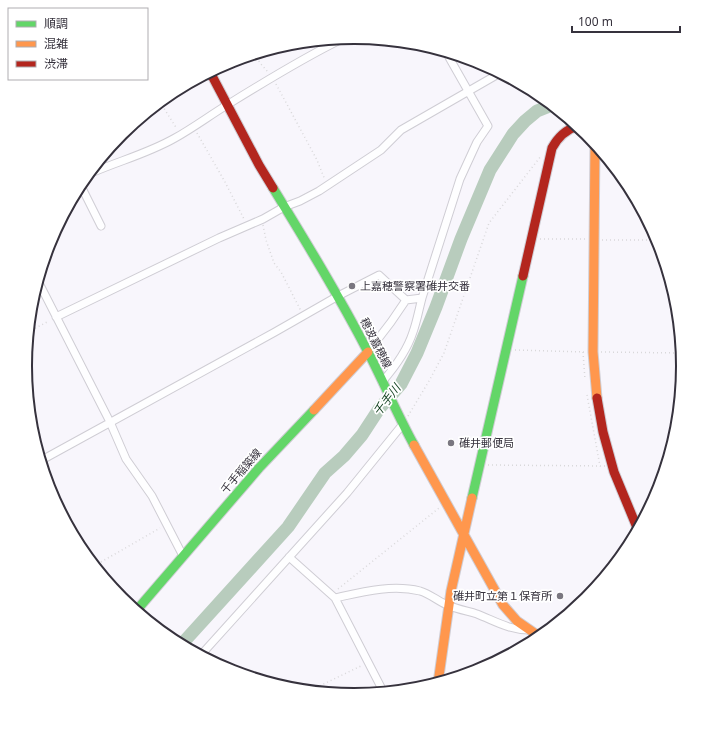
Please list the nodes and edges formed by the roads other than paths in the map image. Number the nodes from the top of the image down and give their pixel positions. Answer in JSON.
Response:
{"nodes":[{"id":1,"x":329,"y":45,"type":"edge"},
{"id":2,"x":450,"y":59,"type":"edge"},
{"id":3,"x":494,"y":77,"type":"edge"},
{"id":4,"x":213,"y":78,"type":"edge"},
{"id":5,"x":468,"y":92,"type":"junction"},
{"id":6,"x":227,"y":105,"type":"junction"},
{"id":7,"x":571,"y":129,"type":"edge"},
{"id":8,"x":595,"y":153,"type":"edge"},
{"id":9,"x":100,"y":169,"type":"edge"},
{"id":10,"x":84,"y":191,"type":"edge"},
{"id":11,"x":284,"y":207,"type":"junction"},
{"id":12,"x":101,"y":226,"type":"dead end"},
{"id":13,"x":42,"y":289,"type":"edge"},
{"id":14,"x":338,"y":296,"type":"junction"},
{"id":15,"x":422,"y":298,"type":"junction"},
{"id":16,"x":406,"y":300,"type":"junction"},
{"id":17,"x":56,"y":317,"type":"junction"},
{"id":18,"x":368,"y":352,"type":"junction"},
{"id":19,"x":383,"y":384,"type":"junction"},
{"id":20,"x":110,"y":422,"type":"junction"},
{"id":21,"x":402,"y":422,"type":"junction"},
{"id":22,"x":45,"y":458,"type":"edge"},
{"id":23,"x":636,"y":523,"type":"edge"},
{"id":24,"x":464,"y":534,"type":"junction"},
{"id":25,"x":183,"y":556,"type":"junction"},
{"id":26,"x":289,"y":557,"type":"junction"},
{"id":27,"x":333,"y":596,"type":"junction"},
{"id":28,"x":449,"y":606,"type":"junction"},
{"id":29,"x":140,"y":607,"type":"edge"},
{"id":30,"x":529,"y":630,"type":"junction"},
{"id":31,"x":534,"y":633,"type":"edge"},
{"id":32,"x":204,"y":651,"type":"edge"},
{"id":33,"x":439,"y":677,"type":"edge"},
{"id":34,"x":381,"y":687,"type":"edge"}],
"edges":[{"from":1,"to":6,"type":"street"},
{"from":2,"to":5,"type":"street"},
{"from":3,"to":5,"type":"street"},
{"from":4,"to":6,"type":"main road","name":"穂波嘉穂線"},
{"from":5,"to":11,"type":"street"},
{"from":5,"to":15,"type":"street"},
{"from":6,"to":9,"type":"street"},
{"from":6,"to":11,"type":"main road","name":"穂波嘉穂線"},
{"from":7,"to":24,"type":"main road"},
{"from":8,"to":23,"type":"main road"},
{"from":10,"to":12,"type":"street"},
{"from":11,"to":14,"type":"main road","name":"穂波嘉穂線"},
{"from":11,"to":17,"type":"street"},
{"from":13,"to":17,"type":"street"},
{"from":14,"to":16,"type":"street"},
{"from":14,"to":18,"type":"main road","name":"穂波嘉穂線"},
{"from":14,"to":20,"type":"street"},
{"from":15,"to":16,"type":"street"},
{"from":15,"to":19,"type":"street"},
{"from":16,"to":18,"type":"street"},
{"from":17,"to":20,"type":"street"},
{"from":18,"to":19,"type":"main road","name":"穂波嘉穂線"},
{"from":18,"to":25,"type":"main road","name":"千手稲築線"},
{"from":19,"to":21,"type":"main road","name":"穂波嘉穂線"},
{"from":20,"to":22,"type":"street"},
{"from":20,"to":25,"type":"street"},
{"from":21,"to":24,"type":"main road","name":"穂波嘉穂線"},
{"from":21,"to":26,"type":"street"},
{"from":24,"to":28,"type":"main road"},
{"from":24,"to":30,"type":"main road","name":"穂波嘉穂線"},
{"from":25,"to":29,"type":"main road","name":"千手稲築線"},
{"from":26,"to":27,"type":"street"},
{"from":26,"to":32,"type":"street"},
{"from":27,"to":28,"type":"street"},
{"from":27,"to":34,"type":"street"},
{"from":28,"to":30,"type":"street"},
{"from":28,"to":33,"type":"main road"},
{"from":30,"to":31,"type":"main road","name":"穂波嘉穂線"}]}
